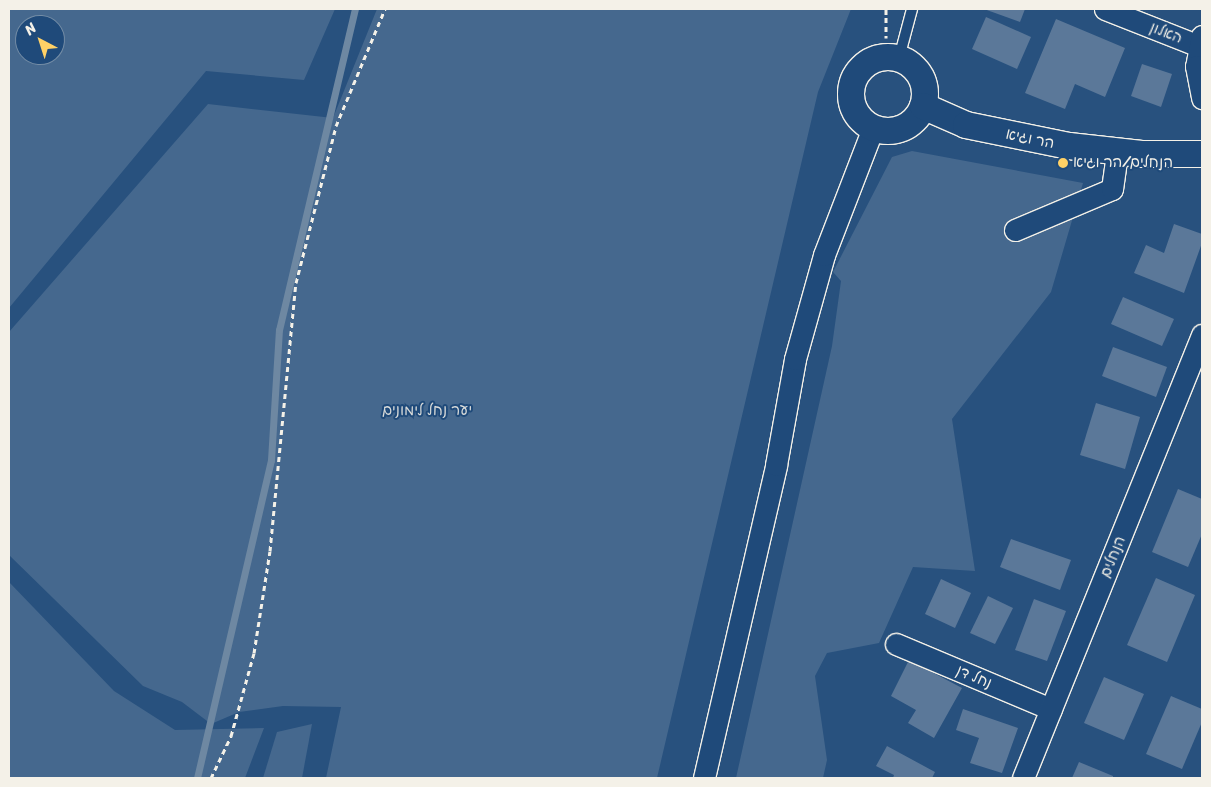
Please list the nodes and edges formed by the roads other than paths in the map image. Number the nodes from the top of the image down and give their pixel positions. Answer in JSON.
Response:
{"nodes":[{"id":1,"x":912,"y":9,"type":"edge"},
{"id":2,"x":1105,"y":9,"type":"edge"},
{"id":3,"x":1200,"y":41,"type":"edge"},
{"id":4,"x":893,"y":57,"type":"junction"},
{"id":5,"x":1202,"y":98,"type":"edge"},
{"id":6,"x":923,"y":106,"type":"junction"},
{"id":7,"x":873,"y":128,"type":"junction"},
{"id":8,"x":1117,"y":152,"type":"junction"},
{"id":9,"x":1202,"y":154,"type":"edge"},
{"id":10,"x":1015,"y":230,"type":"dead end"},
{"id":11,"x":1202,"y":335,"type":"edge"},
{"id":12,"x":896,"y":644,"type":"dead end"},
{"id":13,"x":1051,"y":710,"type":"junction"},
{"id":14,"x":704,"y":778,"type":"edge"},
{"id":15,"x":1023,"y":778,"type":"edge"}],
"edges":[{"from":1,"to":4,"type":"lane"},
{"from":2,"to":3,"type":"street","name":"האלון"},
{"from":3,"to":5,"type":"street"},
{"from":4,"to":6,"type":"street"},
{"from":4,"to":7,"type":"street"},
{"from":6,"to":7,"type":"street"},
{"from":6,"to":8,"type":"street","name":"הר וגיא"},
{"from":7,"to":14,"type":"street"},
{"from":8,"to":9,"type":"street","name":"הר וגיא"},
{"from":8,"to":10,"type":"street"},
{"from":11,"to":13,"type":"street","name":"הנחלים"},
{"from":12,"to":13,"type":"street","name":"נחל דן"},
{"from":13,"to":15,"type":"street","name":"הנחלים"}]}
